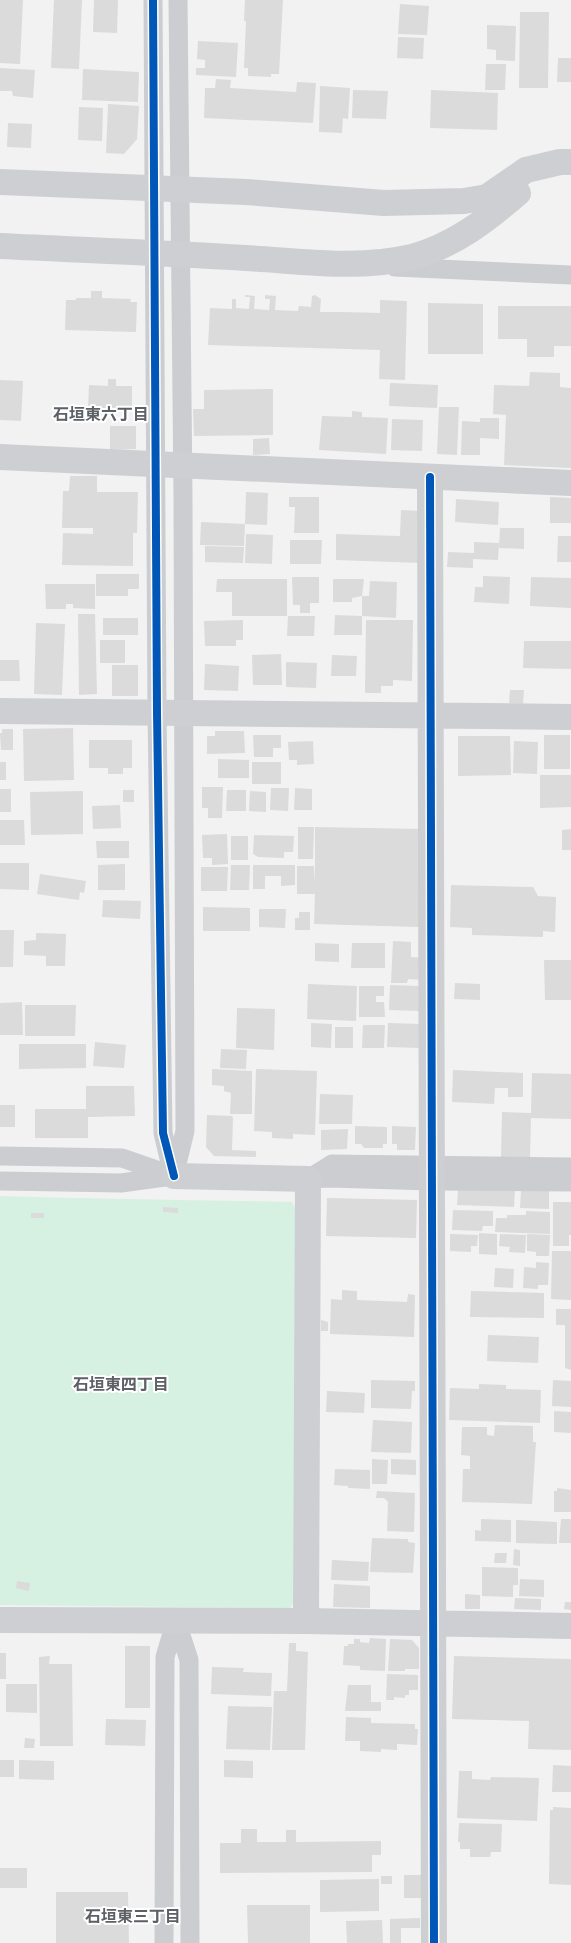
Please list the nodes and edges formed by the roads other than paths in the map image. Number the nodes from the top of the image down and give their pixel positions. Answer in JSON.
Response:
{"nodes":[{"id":1,"x":153,"y":0,"type":"edge"},
{"id":2,"x":178,"y":0,"type":"edge"},
{"id":3,"x":559,"y":163,"type":"edge"},
{"id":4,"x":0,"y":182,"type":"edge"},
{"id":5,"x":167,"y":188,"type":"junction"},
{"id":6,"x":0,"y":246,"type":"edge"},
{"id":7,"x":168,"y":254,"type":"junction"},
{"id":8,"x":349,"y":265,"type":"junction"},
{"id":9,"x":571,"y":275,"type":"edge"},
{"id":10,"x":0,"y":457,"type":"edge"},
{"id":11,"x":156,"y":465,"type":"junction"},
{"id":12,"x":182,"y":466,"type":"junction"},
{"id":13,"x":430,"y":478,"type":"junction"},
{"id":14,"x":571,"y":483,"type":"edge"},
{"id":15,"x":0,"y":711,"type":"edge"},
{"id":16,"x":158,"y":712,"type":"junction"},
{"id":17,"x":184,"y":713,"type":"junction"},
{"id":18,"x":430,"y":715,"type":"junction"},
{"id":19,"x":571,"y":717,"type":"edge"},
{"id":20,"x":0,"y":1156,"type":"edge"},
{"id":21,"x":571,"y":1167,"type":"edge"},
{"id":22,"x":432,"y":1174,"type":"junction"},
{"id":23,"x":174,"y":1176,"type":"junction"},
{"id":24,"x":308,"y":1179,"type":"junction"},
{"id":25,"x":0,"y":1181,"type":"edge"},
{"id":26,"x":571,"y":1182,"type":"edge"},
{"id":27,"x":0,"y":1620,"type":"edge"},
{"id":28,"x":176,"y":1620,"type":"junction"},
{"id":29,"x":306,"y":1621,"type":"junction"},
{"id":30,"x":433,"y":1624,"type":"junction"},
{"id":31,"x":571,"y":1626,"type":"edge"},
{"id":32,"x":164,"y":1943,"type":"edge"},
{"id":33,"x":190,"y":1943,"type":"edge"},
{"id":34,"x":434,"y":1943,"type":"edge"}],
"edges":[{"from":1,"to":5,"type":"street"},
{"from":2,"to":5,"type":"street"},
{"from":3,"to":5,"type":"street"},
{"from":3,"to":8,"type":"street"},
{"from":4,"to":5,"type":"street"},
{"from":5,"to":7,"type":"street"},
{"from":6,"to":7,"type":"street"},
{"from":7,"to":8,"type":"street"},
{"from":7,"to":11,"type":"street"},
{"from":7,"to":12,"type":"street"},
{"from":8,"to":9,"type":"street"},
{"from":10,"to":11,"type":"street"},
{"from":11,"to":12,"type":"street"},
{"from":11,"to":16,"type":"street"},
{"from":12,"to":13,"type":"street"},
{"from":12,"to":17,"type":"street"},
{"from":13,"to":14,"type":"street"},
{"from":13,"to":18,"type":"street"},
{"from":15,"to":16,"type":"street"},
{"from":16,"to":17,"type":"street"},
{"from":16,"to":23,"type":"street"},
{"from":17,"to":18,"type":"street"},
{"from":17,"to":23,"type":"street"},
{"from":18,"to":19,"type":"street"},
{"from":18,"to":22,"type":"street"},
{"from":20,"to":23,"type":"street"},
{"from":21,"to":22,"type":"street"},
{"from":22,"to":24,"type":"street"},
{"from":22,"to":26,"type":"street"},
{"from":22,"to":30,"type":"street"},
{"from":23,"to":24,"type":"street"},
{"from":23,"to":25,"type":"street"},
{"from":24,"to":29,"type":"street"},
{"from":27,"to":28,"type":"street"},
{"from":28,"to":29,"type":"street"},
{"from":28,"to":32,"type":"street"},
{"from":28,"to":33,"type":"street"},
{"from":29,"to":30,"type":"street"},
{"from":30,"to":31,"type":"street"},
{"from":30,"to":34,"type":"street"}]}
